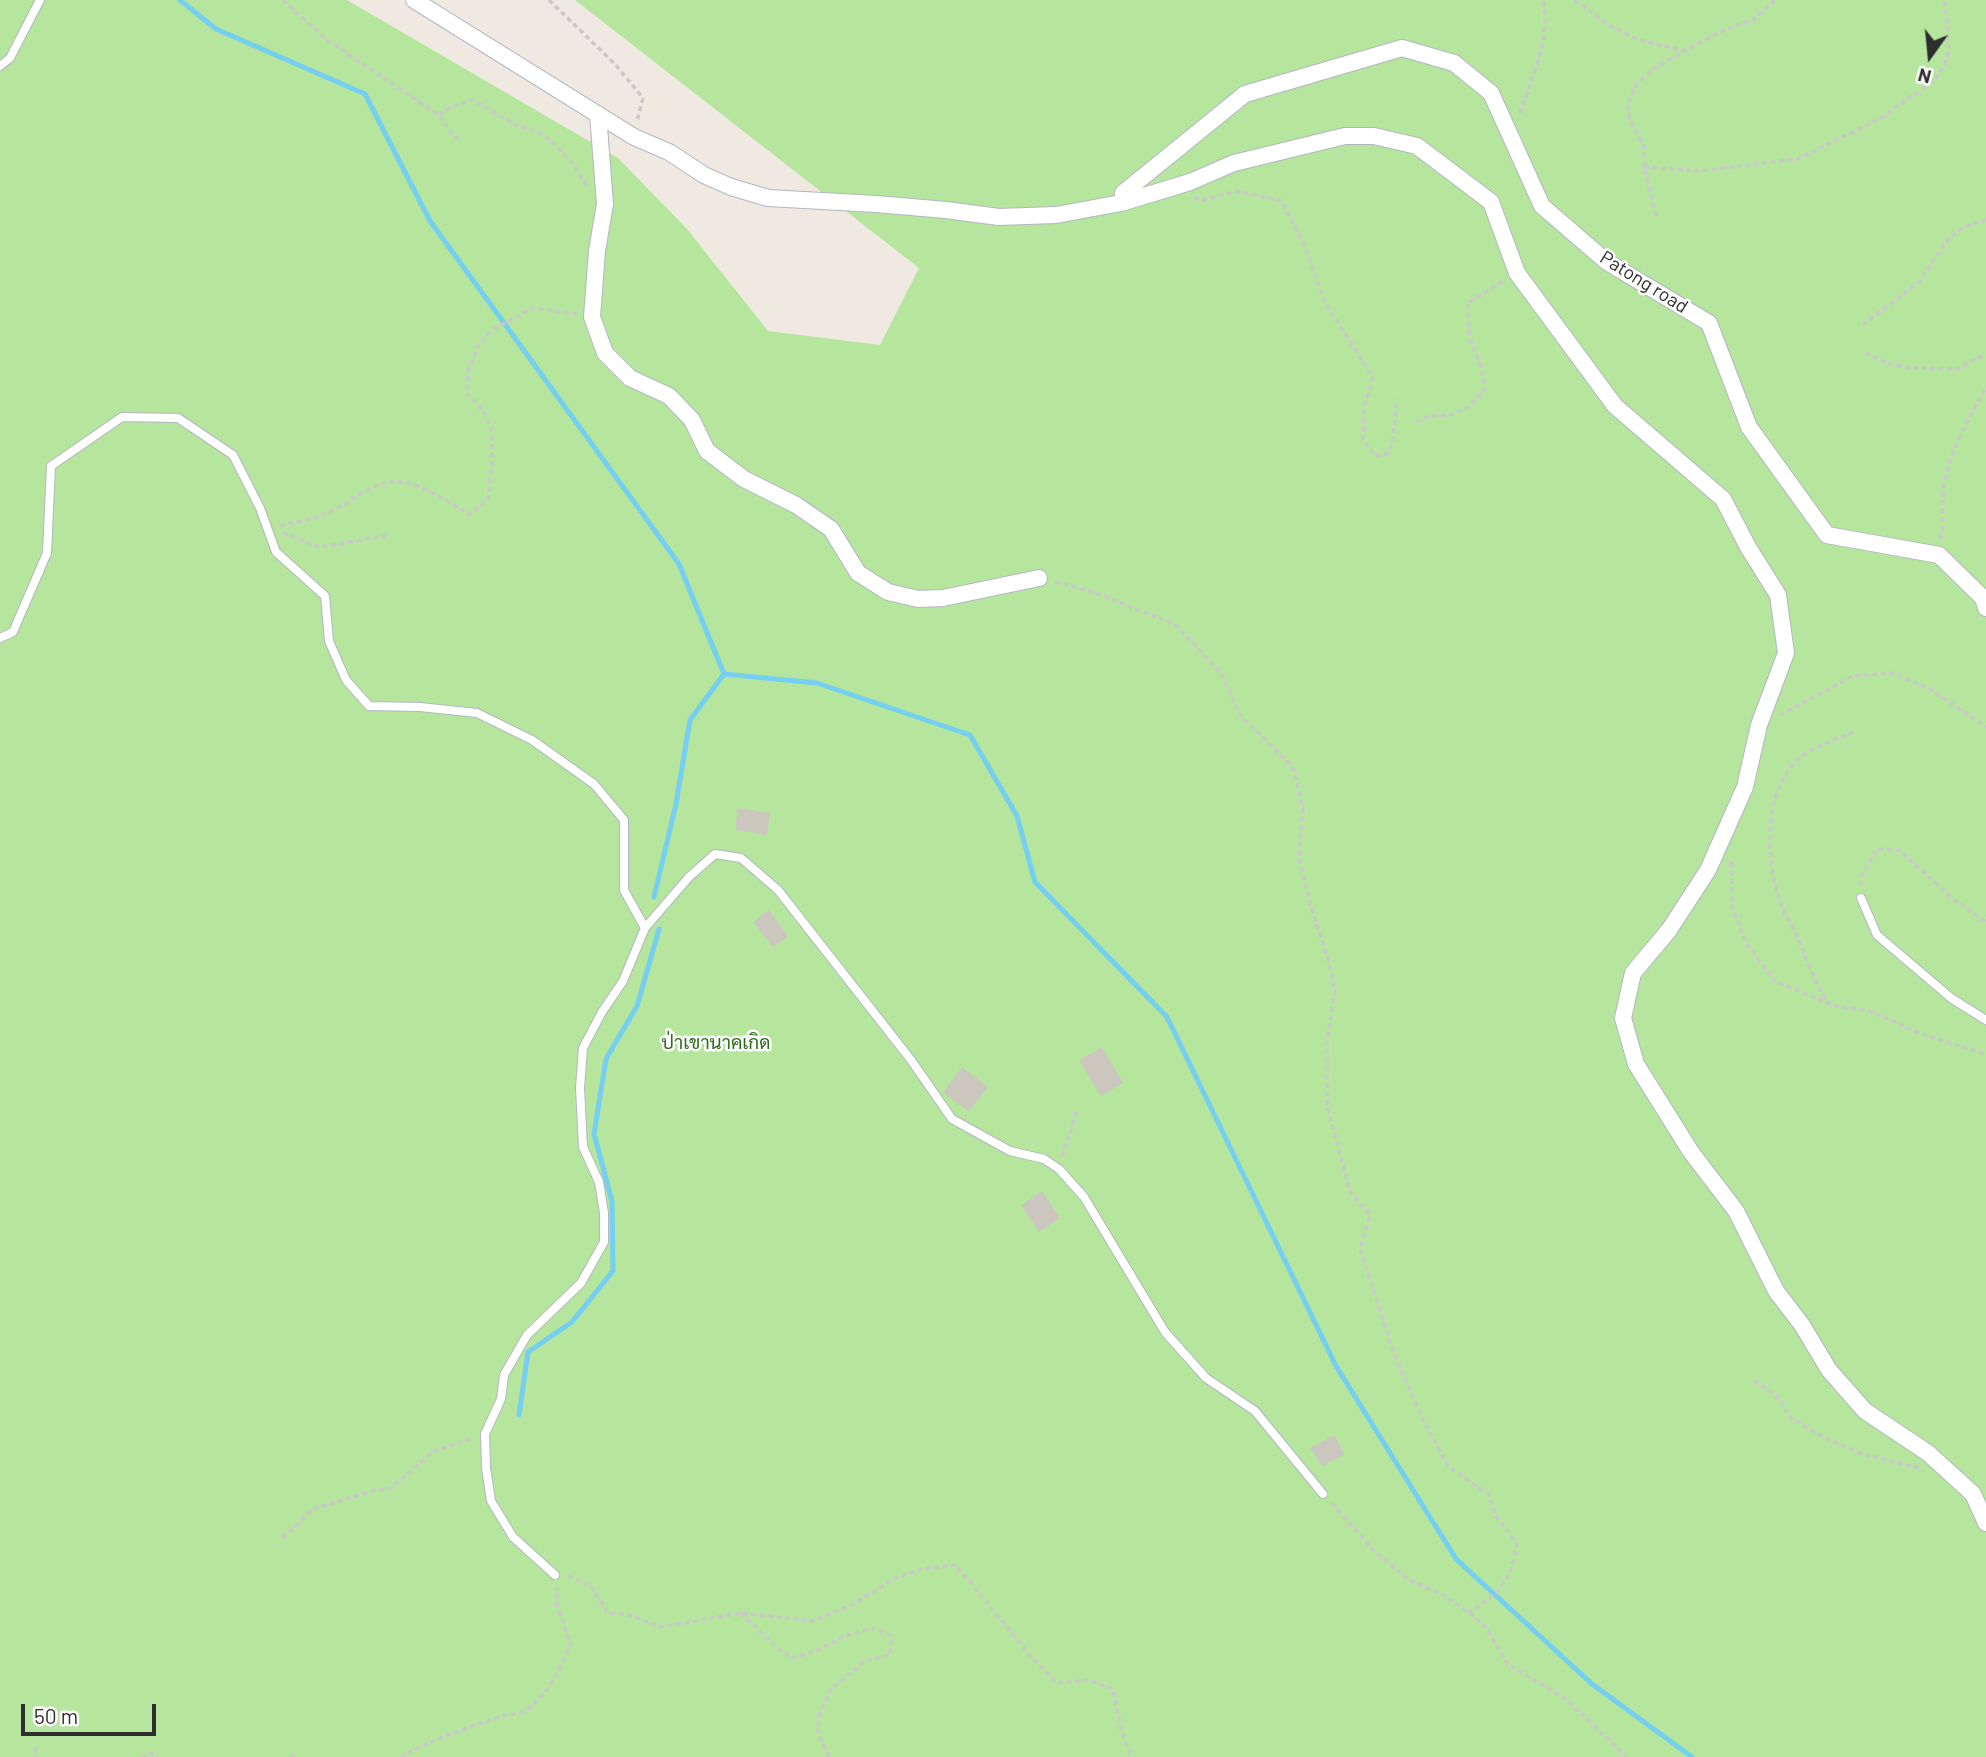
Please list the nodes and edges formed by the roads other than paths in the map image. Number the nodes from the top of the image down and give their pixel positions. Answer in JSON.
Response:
{"nodes":[{"id":1,"x":40,"y":0,"type":"edge"},
{"id":2,"x":414,"y":0,"type":"edge"},
{"id":3,"x":0,"y":66,"type":"edge"},
{"id":4,"x":598,"y":114,"type":"junction"},
{"id":5,"x":1123,"y":193,"type":"dead end"},
{"id":6,"x":1039,"y":578,"type":"road end"},
{"id":7,"x":1986,"y":608,"type":"edge"},
{"id":8,"x":0,"y":638,"type":"edge"},
{"id":9,"x":1861,"y":898,"type":"road end"},
{"id":10,"x":645,"y":928,"type":"junction"},
{"id":11,"x":1986,"y":1020,"type":"edge"},
{"id":12,"x":1324,"y":1494,"type":"road end"},
{"id":13,"x":1986,"y":1523,"type":"edge"},
{"id":14,"x":555,"y":1575,"type":"road end"}],
"edges":[{"from":1,"to":3,"type":"lane"},
{"from":2,"to":4,"type":"street"},
{"from":4,"to":6,"type":"street"},
{"from":4,"to":13,"type":"street"},
{"from":5,"to":7,"type":"street","name":"Patong road"},
{"from":8,"to":10,"type":"lane"},
{"from":9,"to":11,"type":"lane"},
{"from":10,"to":12,"type":"lane"},
{"from":10,"to":14,"type":"lane"}]}
